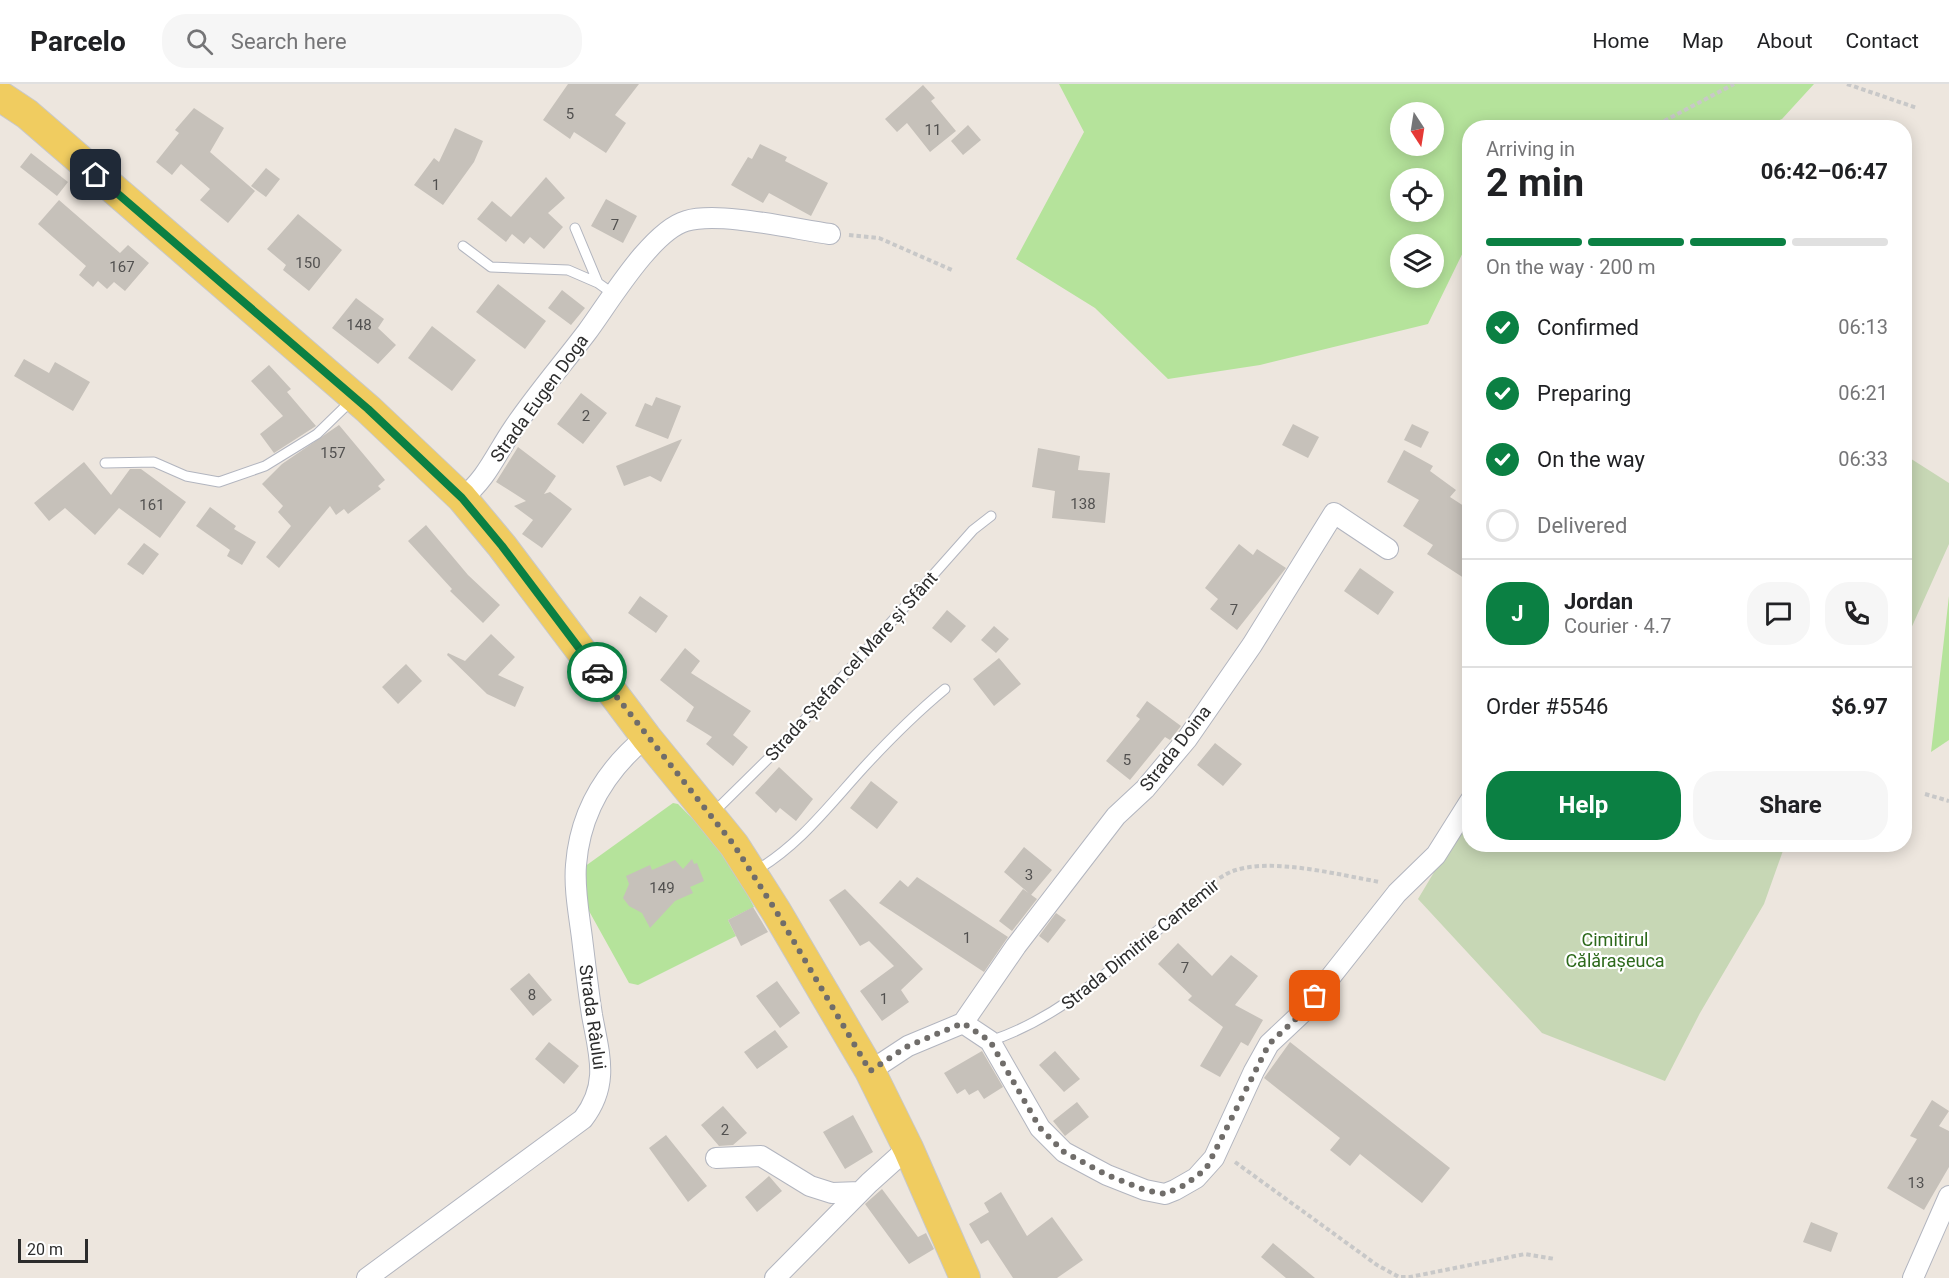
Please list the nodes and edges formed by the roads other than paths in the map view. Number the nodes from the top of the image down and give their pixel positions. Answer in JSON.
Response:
{"nodes":[{"id":1,"x":0,"y":96,"type":"edge"},
{"id":2,"x":575,"y":228,"type":"dead end"},
{"id":3,"x":830,"y":234,"type":"road end"},
{"id":4,"x":463,"y":246,"type":"dead end"},
{"id":5,"x":605,"y":288,"type":"junction"},
{"id":6,"x":355,"y":397,"type":"junction"},
{"id":7,"x":105,"y":463,"type":"dead end"},
{"id":8,"x":462,"y":498,"type":"junction"},
{"id":9,"x":991,"y":516,"type":"dead end"},
{"id":10,"x":1388,"y":549,"type":"dead end"},
{"id":11,"x":945,"y":690,"type":"dead end"},
{"id":12,"x":646,"y":737,"type":"junction"},
{"id":13,"x":1462,"y":814,"type":"edge"},
{"id":14,"x":710,"y":815,"type":"junction"},
{"id":15,"x":752,"y":873,"type":"junction"},
{"id":16,"x":1175,"y":916,"type":"road end"},
{"id":17,"x":963,"y":1023,"type":"junction"},
{"id":18,"x":990,"y":1041,"type":"junction"},
{"id":19,"x":870,"y":1071,"type":"junction"},
{"id":20,"x":908,"y":1148,"type":"junction"},
{"id":21,"x":716,"y":1158,"type":"dead end"},
{"id":22,"x":860,"y":1192,"type":"junction"},
{"id":23,"x":1949,"y":1196,"type":"edge"},
{"id":24,"x":367,"y":1278,"type":"edge"},
{"id":25,"x":776,"y":1278,"type":"edge"},
{"id":26,"x":965,"y":1278,"type":"edge"},
{"id":27,"x":1913,"y":1278,"type":"edge"}],
"edges":[{"from":1,"to":6,"type":"main road"},
{"from":2,"to":5,"type":"lane"},
{"from":3,"to":5,"type":"street","name":"Strada Eugen Doga"},
{"from":4,"to":5,"type":"lane"},
{"from":5,"to":8,"type":"street","name":"Strada Eugen Doga"},
{"from":6,"to":7,"type":"lane"},
{"from":6,"to":8,"type":"main road"},
{"from":8,"to":12,"type":"main road"},
{"from":9,"to":14,"type":"lane","name":"Strada Ștefan cel Mare și Sfânt"},
{"from":10,"to":17,"type":"street","name":"Strada Doina"},
{"from":11,"to":15,"type":"lane"},
{"from":12,"to":14,"type":"main road"},
{"from":12,"to":24,"type":"street","name":"Strada Râului"},
{"from":13,"to":18,"type":"street"},
{"from":14,"to":15,"type":"main road"},
{"from":15,"to":19,"type":"main road"},
{"from":16,"to":18,"type":"lane","name":"Strada Dimitrie Cantemir"},
{"from":17,"to":18,"type":"street"},
{"from":17,"to":19,"type":"street"},
{"from":19,"to":20,"type":"main road"},
{"from":20,"to":22,"type":"street"},
{"from":20,"to":26,"type":"main road"},
{"from":21,"to":22,"type":"street"},
{"from":22,"to":25,"type":"street"},
{"from":23,"to":27,"type":"street"}]}
